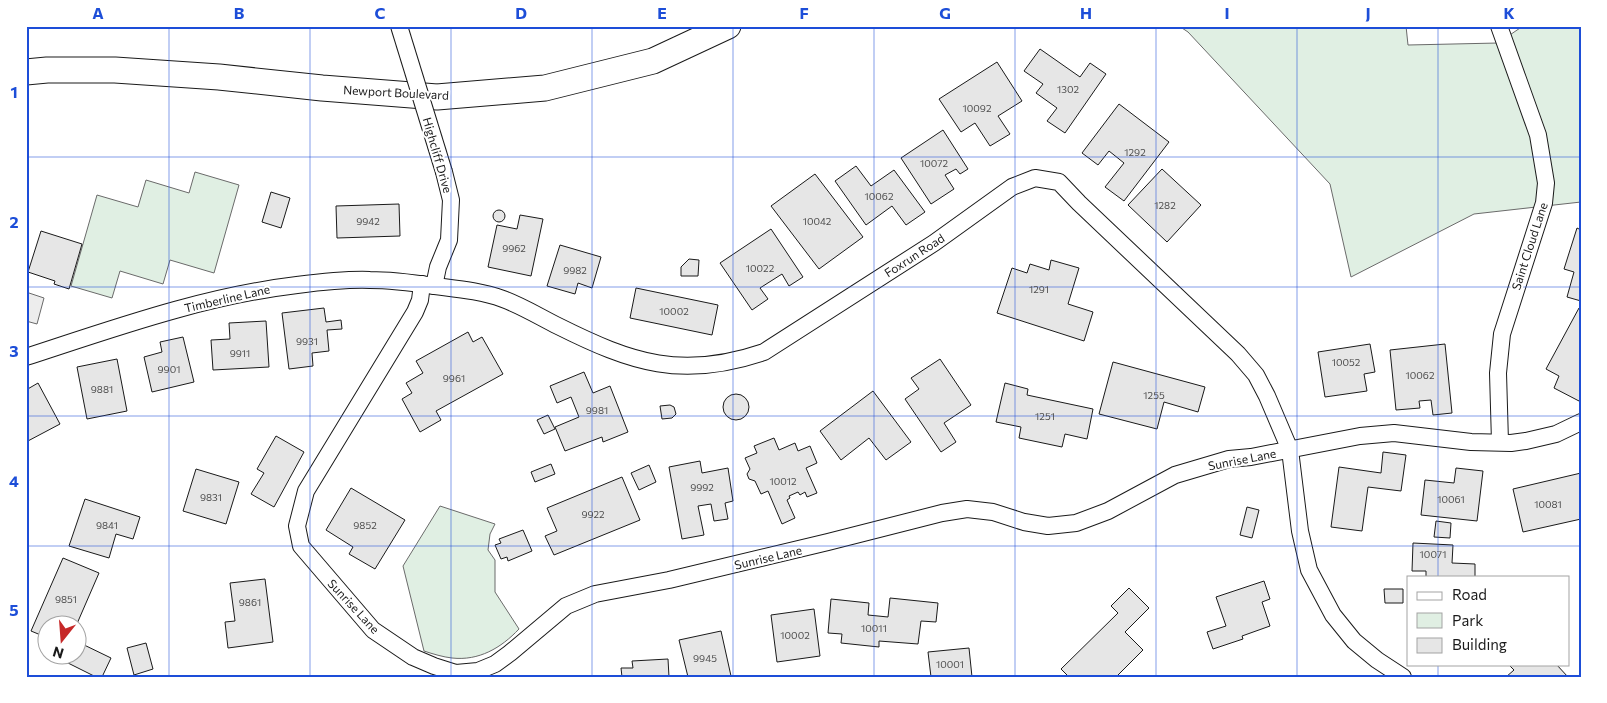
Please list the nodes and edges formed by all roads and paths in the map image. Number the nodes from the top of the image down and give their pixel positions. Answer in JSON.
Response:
{"nodes":[{"id":1,"x":399,"y":26,"type":"edge"},
{"id":2,"x":728,"y":26,"type":"edge"},
{"id":3,"x":1499,"y":26,"type":"edge"},
{"id":4,"x":26,"y":72,"type":"edge"},
{"id":5,"x":428,"y":285,"type":"junction"},
{"id":6,"x":26,"y":357,"type":"edge"},
{"id":7,"x":1581,"y":422,"type":"edge"},
{"id":8,"x":1500,"y":442,"type":"junction"},
{"id":9,"x":1290,"y":450,"type":"junction"},
{"id":10,"x":1403,"y":677,"type":"edge"}],
"edges":[{"from":1,"to":5,"type":"street","name":"Highcliff Drive","bridge":true},
{"from":2,"to":4,"type":"main road","name":"Newport Boulevard"},
{"from":3,"to":8,"type":"street","name":"Saint Cloud Lane"},
{"from":5,"to":6,"type":"street","name":"Timberline Lane"},
{"from":5,"to":9,"type":"street","name":"Foxrun Road"},
{"from":5,"to":9,"type":"street","name":"Sunrise Lane"},
{"from":7,"to":8,"type":"street","name":"Sunrise Lane"},
{"from":8,"to":9,"type":"street","name":"Sunrise Lane"},
{"from":9,"to":10,"type":"street","name":"Foxrun Road"}]}
